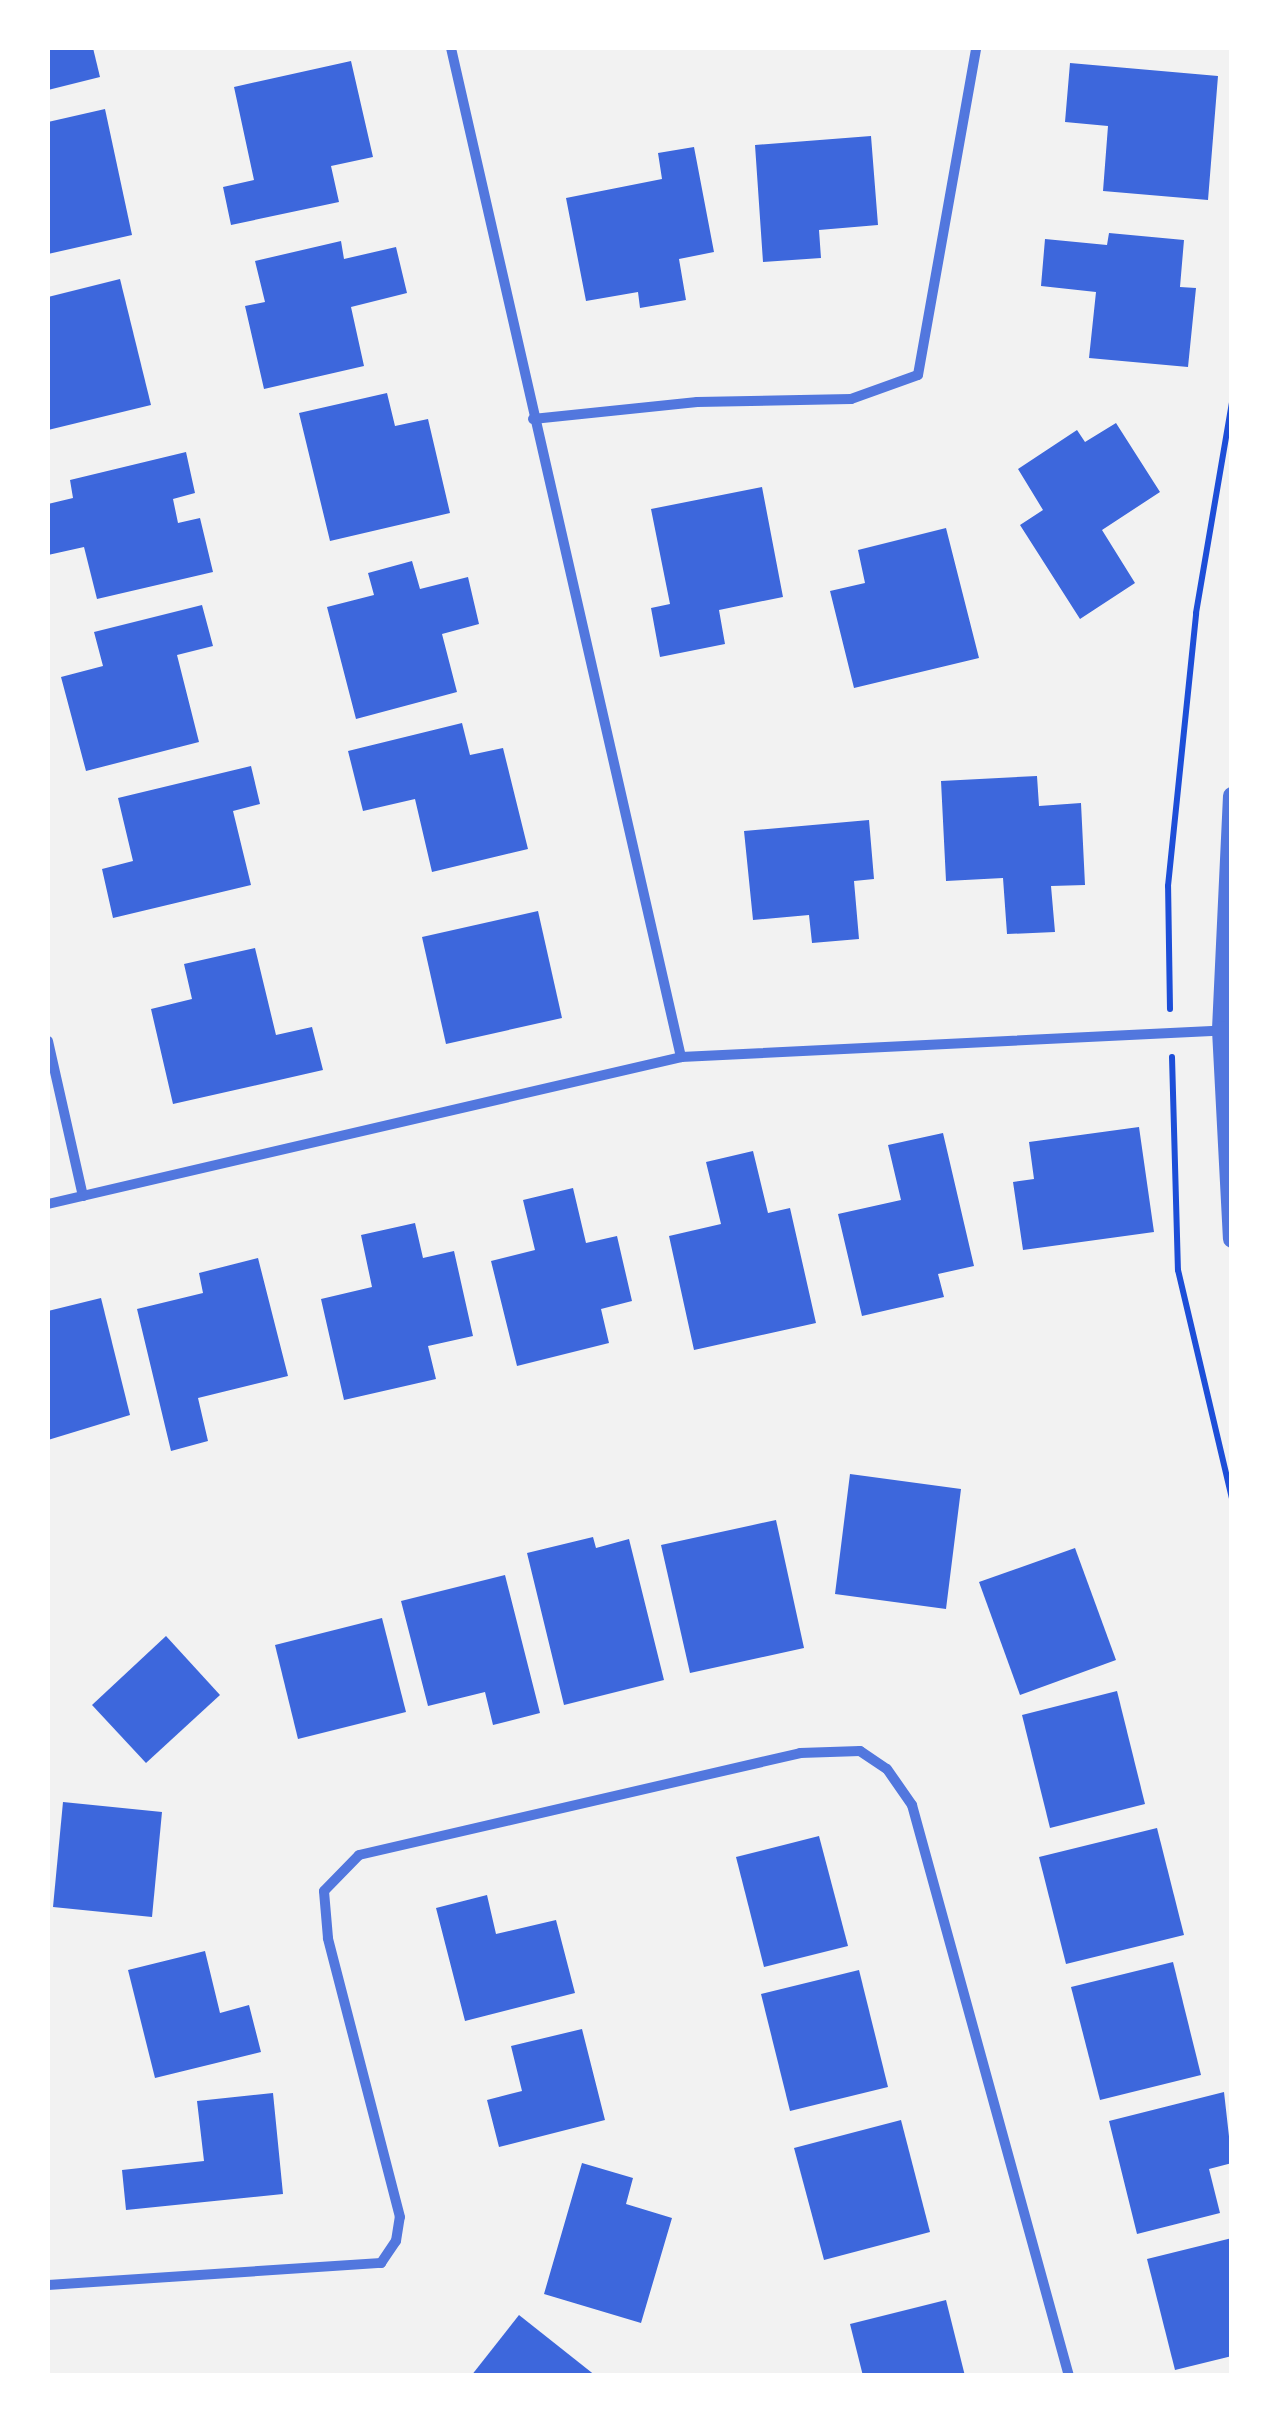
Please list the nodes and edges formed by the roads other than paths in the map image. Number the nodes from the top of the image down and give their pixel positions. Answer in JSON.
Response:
{"nodes":[{"id":1,"x":451,"y":48,"type":"edge"},
{"id":2,"x":976,"y":48,"type":"edge"},
{"id":3,"x":533,"y":419,"type":"junction"},
{"id":4,"x":1232,"y":796,"type":"edge"},
{"id":5,"x":1226,"y":1030,"type":"edge"},
{"id":6,"x":48,"y":1041,"type":"edge"},
{"id":7,"x":680,"y":1057,"type":"junction"},
{"id":8,"x":82,"y":1196,"type":"junction"},
{"id":9,"x":48,"y":1204,"type":"edge"},
{"id":10,"x":1232,"y":1239,"type":"edge"},
{"id":11,"x":48,"y":2286,"type":"edge"},
{"id":12,"x":1069,"y":2376,"type":"edge"}],
"edges":[{"from":1,"to":3,"type":"street"},
{"from":2,"to":3,"type":"street"},
{"from":3,"to":7,"type":"street"},
{"from":4,"to":5,"type":"street"},
{"from":5,"to":7,"type":"street"},
{"from":5,"to":10,"type":"street"},
{"from":6,"to":8,"type":"street"},
{"from":7,"to":8,"type":"street"},
{"from":8,"to":9,"type":"street"},
{"from":11,"to":12,"type":"street"}]}
